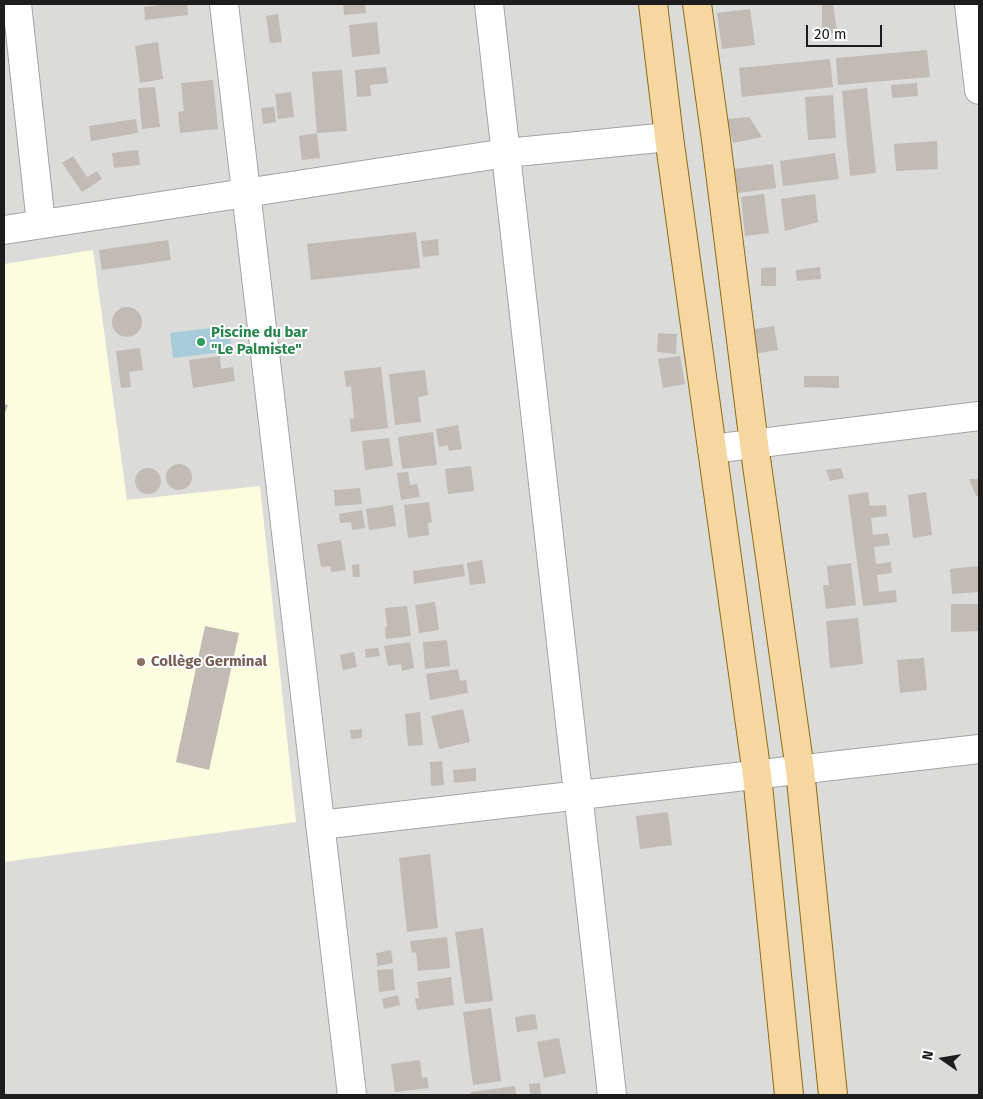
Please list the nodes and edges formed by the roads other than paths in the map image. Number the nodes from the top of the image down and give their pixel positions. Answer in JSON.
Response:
{"nodes":[{"id":1,"x":17,"y":4,"type":"edge"},
{"id":2,"x":224,"y":4,"type":"edge"},
{"id":3,"x":489,"y":4,"type":"edge"},
{"id":4,"x":653,"y":4,"type":"edge"},
{"id":5,"x":698,"y":4,"type":"edge"},
{"id":6,"x":969,"y":4,"type":"edge"},
{"id":7,"x":979,"y":90,"type":"edge"},
{"id":8,"x":669,"y":137,"type":"junction"},
{"id":9,"x":506,"y":153,"type":"junction"},
{"id":10,"x":246,"y":192,"type":"junction"},
{"id":11,"x":41,"y":224,"type":"junction"},
{"id":12,"x":4,"y":230,"type":"edge"},
{"id":13,"x":979,"y":416,"type":"edge"},
{"id":14,"x":754,"y":444,"type":"junction"},
{"id":15,"x":712,"y":449,"type":"junction"},
{"id":16,"x":979,"y":749,"type":"edge"},
{"id":17,"x":800,"y":770,"type":"junction"},
{"id":18,"x":757,"y":775,"type":"junction"},
{"id":19,"x":580,"y":796,"type":"junction"},
{"id":20,"x":320,"y":825,"type":"junction"},
{"id":21,"x":352,"y":1095,"type":"edge"},
{"id":22,"x":612,"y":1095,"type":"edge"},
{"id":23,"x":789,"y":1095,"type":"edge"},
{"id":24,"x":833,"y":1095,"type":"edge"}],
"edges":[{"from":1,"to":11,"type":"street"},
{"from":2,"to":10,"type":"street"},
{"from":3,"to":9,"type":"street"},
{"from":4,"to":8,"type":"main road"},
{"from":5,"to":14,"type":"main road"},
{"from":6,"to":7,"type":"street"},
{"from":8,"to":9,"type":"street"},
{"from":8,"to":15,"type":"main road"},
{"from":9,"to":10,"type":"street"},
{"from":9,"to":19,"type":"street"},
{"from":10,"to":11,"type":"street"},
{"from":10,"to":20,"type":"street"},
{"from":11,"to":12,"type":"street"},
{"from":13,"to":14,"type":"street"},
{"from":14,"to":15,"type":"street"},
{"from":14,"to":17,"type":"main road"},
{"from":15,"to":18,"type":"main road"},
{"from":16,"to":17,"type":"street"},
{"from":17,"to":18,"type":"street"},
{"from":17,"to":24,"type":"main road"},
{"from":18,"to":19,"type":"street"},
{"from":18,"to":23,"type":"main road"},
{"from":19,"to":20,"type":"street"},
{"from":19,"to":22,"type":"street"},
{"from":20,"to":21,"type":"street"}]}
